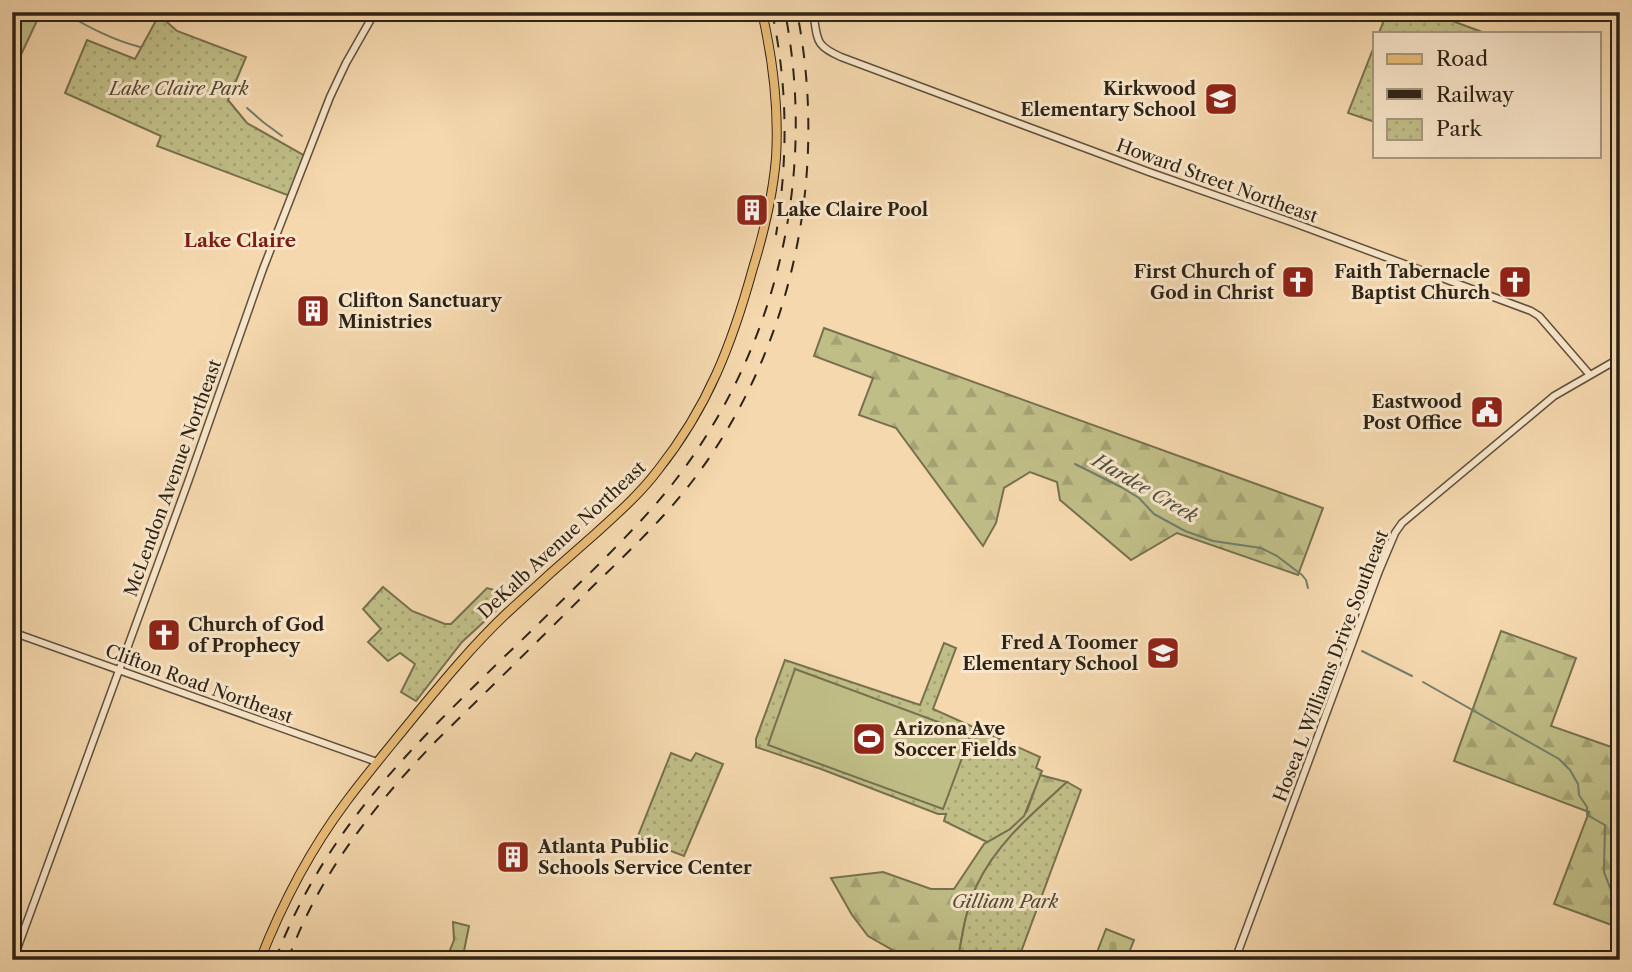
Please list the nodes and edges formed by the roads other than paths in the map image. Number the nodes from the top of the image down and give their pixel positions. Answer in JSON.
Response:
{"nodes":[{"id":1,"x":375,"y":12,"type":"edge"},
{"id":2,"x":762,"y":12,"type":"edge"},
{"id":3,"x":813,"y":12,"type":"edge"},
{"id":4,"x":1620,"y":358,"type":"edge"},
{"id":5,"x":1590,"y":375,"type":"junction"},
{"id":6,"x":12,"y":632,"type":"edge"},
{"id":7,"x":118,"y":670,"type":"junction"},
{"id":8,"x":377,"y":762,"type":"junction"},
{"id":9,"x":13,"y":960,"type":"edge"},
{"id":10,"x":260,"y":960,"type":"edge"},
{"id":11,"x":1235,"y":960,"type":"edge"}],
"edges":[{"from":1,"to":7,"type":"street","name":"McLendon Avenue Northeast"},
{"from":2,"to":8,"type":"main road","name":"DeKalb Avenue Northeast"},
{"from":3,"to":5,"type":"street","name":"Howard Street Northeast"},
{"from":4,"to":5,"type":"street","name":"Hosea L Williams Drive Southeast"},
{"from":5,"to":11,"type":"street","name":"Hosea L Williams Drive Southeast"},
{"from":6,"to":7,"type":"street","name":"Clifton Road Northeast"},
{"from":7,"to":8,"type":"street","name":"Clifton Road Northeast"},
{"from":7,"to":9,"type":"street","name":"McLendon Avenue Northeast"},
{"from":8,"to":10,"type":"main road","name":"DeKalb Avenue Northeast"}]}
